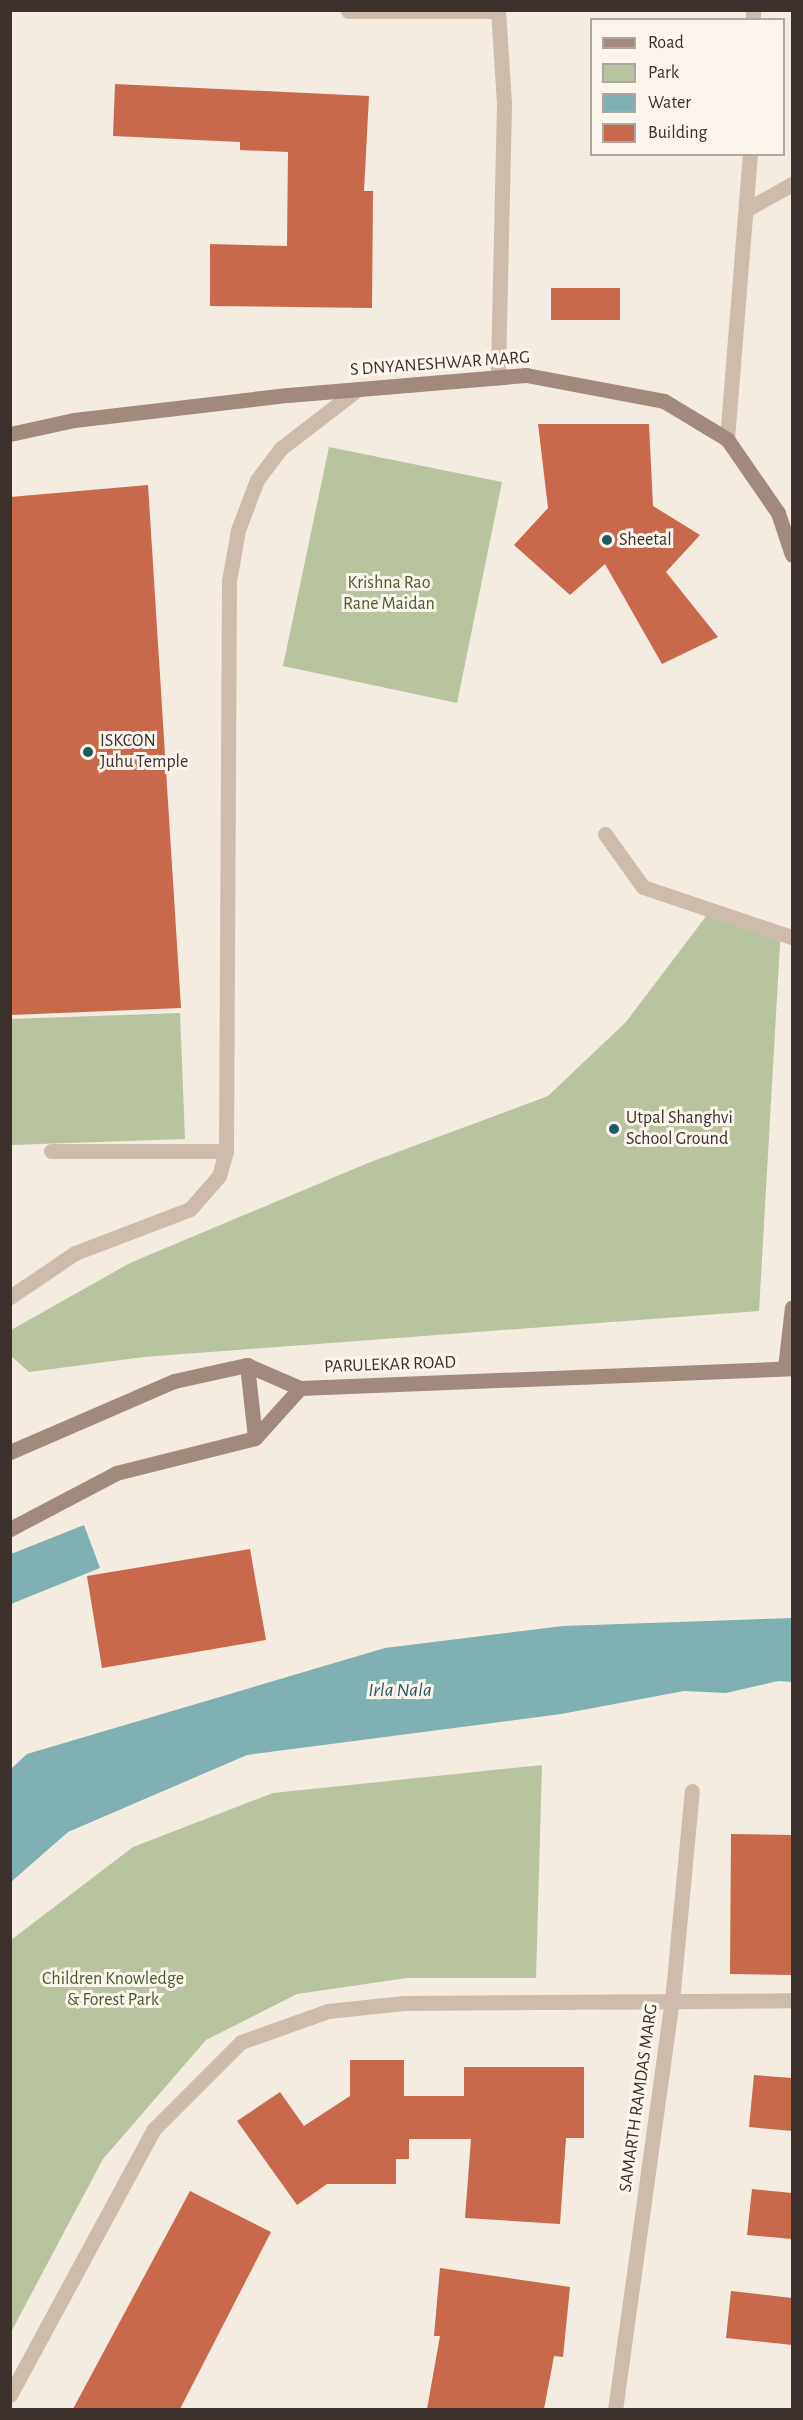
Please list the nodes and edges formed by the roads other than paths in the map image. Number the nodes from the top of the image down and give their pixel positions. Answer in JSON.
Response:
{"nodes":[{"id":1,"x":348,"y":11,"type":"edge"},
{"id":2,"x":498,"y":11,"type":"edge"},
{"id":3,"x":750,"y":156,"type":"edge"},
{"id":4,"x":792,"y":184,"type":"edge"},
{"id":5,"x":749,"y":208,"type":"junction"},
{"id":6,"x":498,"y":378,"type":"junction"},
{"id":7,"x":358,"y":389,"type":"junction"},
{"id":8,"x":10,"y":434,"type":"edge"},
{"id":9,"x":727,"y":439,"type":"junction"},
{"id":10,"x":792,"y":555,"type":"edge"},
{"id":11,"x":605,"y":834,"type":"dead end"},
{"id":12,"x":792,"y":937,"type":"edge"},
{"id":13,"x":51,"y":1151,"type":"dead end"},
{"id":14,"x":226,"y":1151,"type":"junction"},
{"id":15,"x":10,"y":1297,"type":"edge"},
{"id":16,"x":792,"y":1307,"type":"edge"},
{"id":17,"x":247,"y":1365,"type":"junction"},
{"id":18,"x":788,"y":1368,"type":"edge"},
{"id":19,"x":300,"y":1388,"type":"junction"},
{"id":20,"x":255,"y":1438,"type":"junction"},
{"id":21,"x":10,"y":1452,"type":"edge"},
{"id":22,"x":10,"y":1529,"type":"edge"},
{"id":23,"x":692,"y":1791,"type":"dead end"},
{"id":24,"x":792,"y":2000,"type":"edge"},
{"id":25,"x":672,"y":2001,"type":"junction"},
{"id":26,"x":10,"y":2396,"type":"edge"},
{"id":27,"x":615,"y":2409,"type":"edge"}],
"edges":[{"from":1,"to":2,"type":"street"},
{"from":2,"to":6,"type":"street"},
{"from":3,"to":5,"type":"street"},
{"from":4,"to":5,"type":"street"},
{"from":5,"to":9,"type":"street"},
{"from":6,"to":7,"type":"street","name":"S DNYANESHWAR MARG"},
{"from":6,"to":9,"type":"street","name":"S DNYANESHWAR MARG"},
{"from":7,"to":8,"type":"street","name":"S DNYANESHWAR MARG"},
{"from":7,"to":14,"type":"street"},
{"from":9,"to":10,"type":"street","name":"S DNYANESHWAR MARG"},
{"from":11,"to":12,"type":"street"},
{"from":13,"to":14,"type":"street"},
{"from":14,"to":15,"type":"street"},
{"from":16,"to":18,"type":"street"},
{"from":17,"to":19,"type":"street","name":"PARULEKAR ROAD"},
{"from":17,"to":20,"type":"street"},
{"from":17,"to":21,"type":"street"},
{"from":18,"to":19,"type":"street","name":"PARULEKAR ROAD"},
{"from":19,"to":20,"type":"street"},
{"from":20,"to":22,"type":"street"},
{"from":23,"to":25,"type":"street","name":"SAMARTH RAMDAS MARG"},
{"from":24,"to":25,"type":"street"},
{"from":25,"to":26,"type":"street"},
{"from":25,"to":27,"type":"street","name":"SAMARTH RAMDAS MARG"}]}
